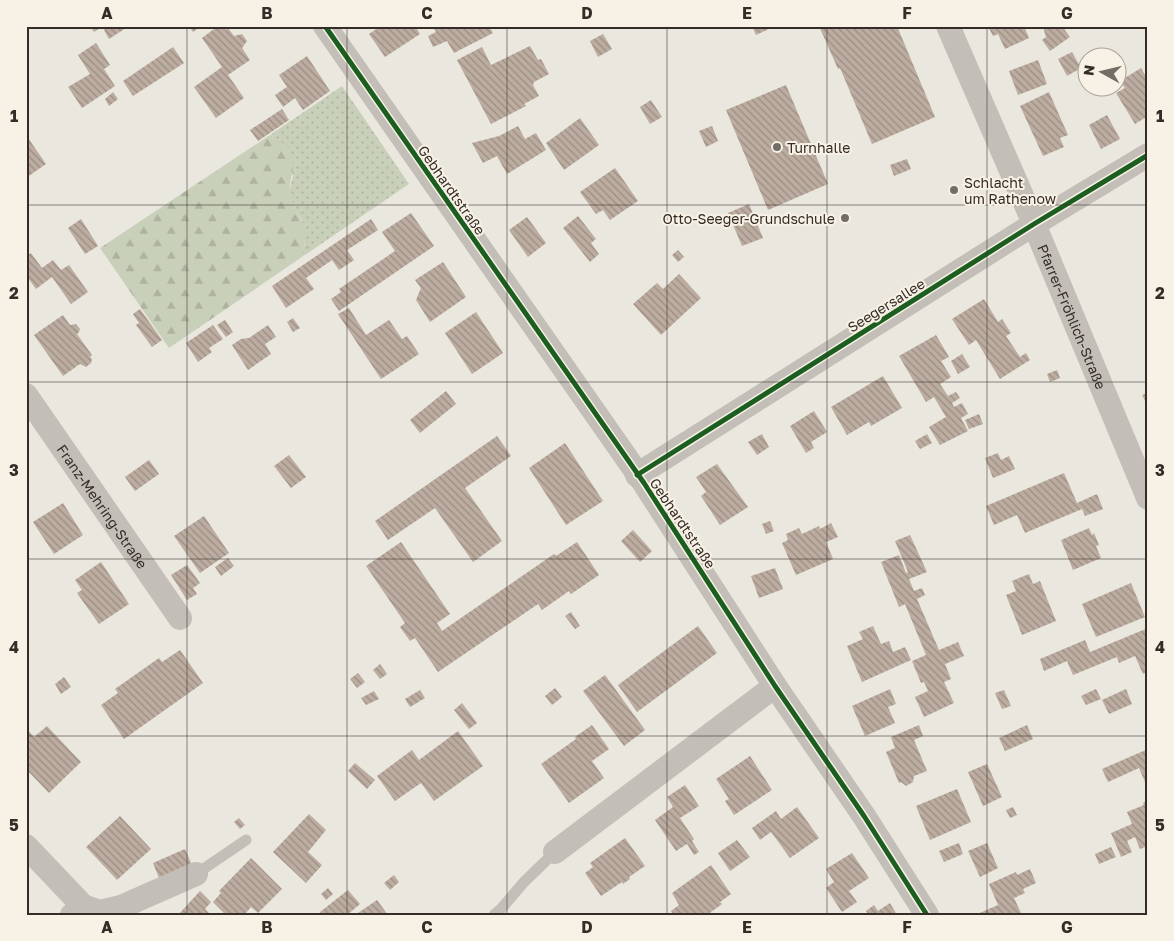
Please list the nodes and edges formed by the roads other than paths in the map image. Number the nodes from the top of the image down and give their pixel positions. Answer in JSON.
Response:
{"nodes":[{"id":1,"x":325,"y":26,"type":"edge"},
{"id":2,"x":948,"y":26,"type":"edge"},
{"id":3,"x":1148,"y":154,"type":"edge"},
{"id":4,"x":1034,"y":224,"type":"junction"},
{"id":5,"x":26,"y":394,"type":"edge"},
{"id":6,"x":637,"y":475,"type":"junction"},
{"id":7,"x":1148,"y":498,"type":"edge"},
{"id":8,"x":180,"y":618,"type":"dead end"},
{"id":9,"x":775,"y":686,"type":"junction"},
{"id":10,"x":246,"y":840,"type":"dead end"},
{"id":11,"x":26,"y":846,"type":"edge"},
{"id":12,"x":555,"y":852,"type":"joint"},
{"id":13,"x":196,"y":874,"type":"joint"},
{"id":14,"x":78,"y":911,"type":"edge"},
{"id":15,"x":494,"y":915,"type":"edge"},
{"id":16,"x":927,"y":915,"type":"edge"}],
"edges":[{"from":1,"to":6,"type":"street","name":"Gebhardtstraße"},
{"from":2,"to":4,"type":"street","name":"Pfarrer-Fröhlich-Straße"},
{"from":3,"to":4,"type":"street","name":"Seegersallee"},
{"from":4,"to":6,"type":"street","name":"Seegersallee"},
{"from":4,"to":7,"type":"street","name":"Pfarrer-Fröhlich-Straße"},
{"from":5,"to":8,"type":"street","name":"Franz-Mehring-Straße"},
{"from":6,"to":9,"type":"street","name":"Gebhardtstraße"},
{"from":9,"to":12,"type":"street"},
{"from":9,"to":16,"type":"street","name":"Gebhardtstraße"},
{"from":10,"to":13,"type":"lane"},
{"from":11,"to":14,"type":"street"},
{"from":12,"to":15,"type":"lane"},
{"from":13,"to":14,"type":"street"}]}
